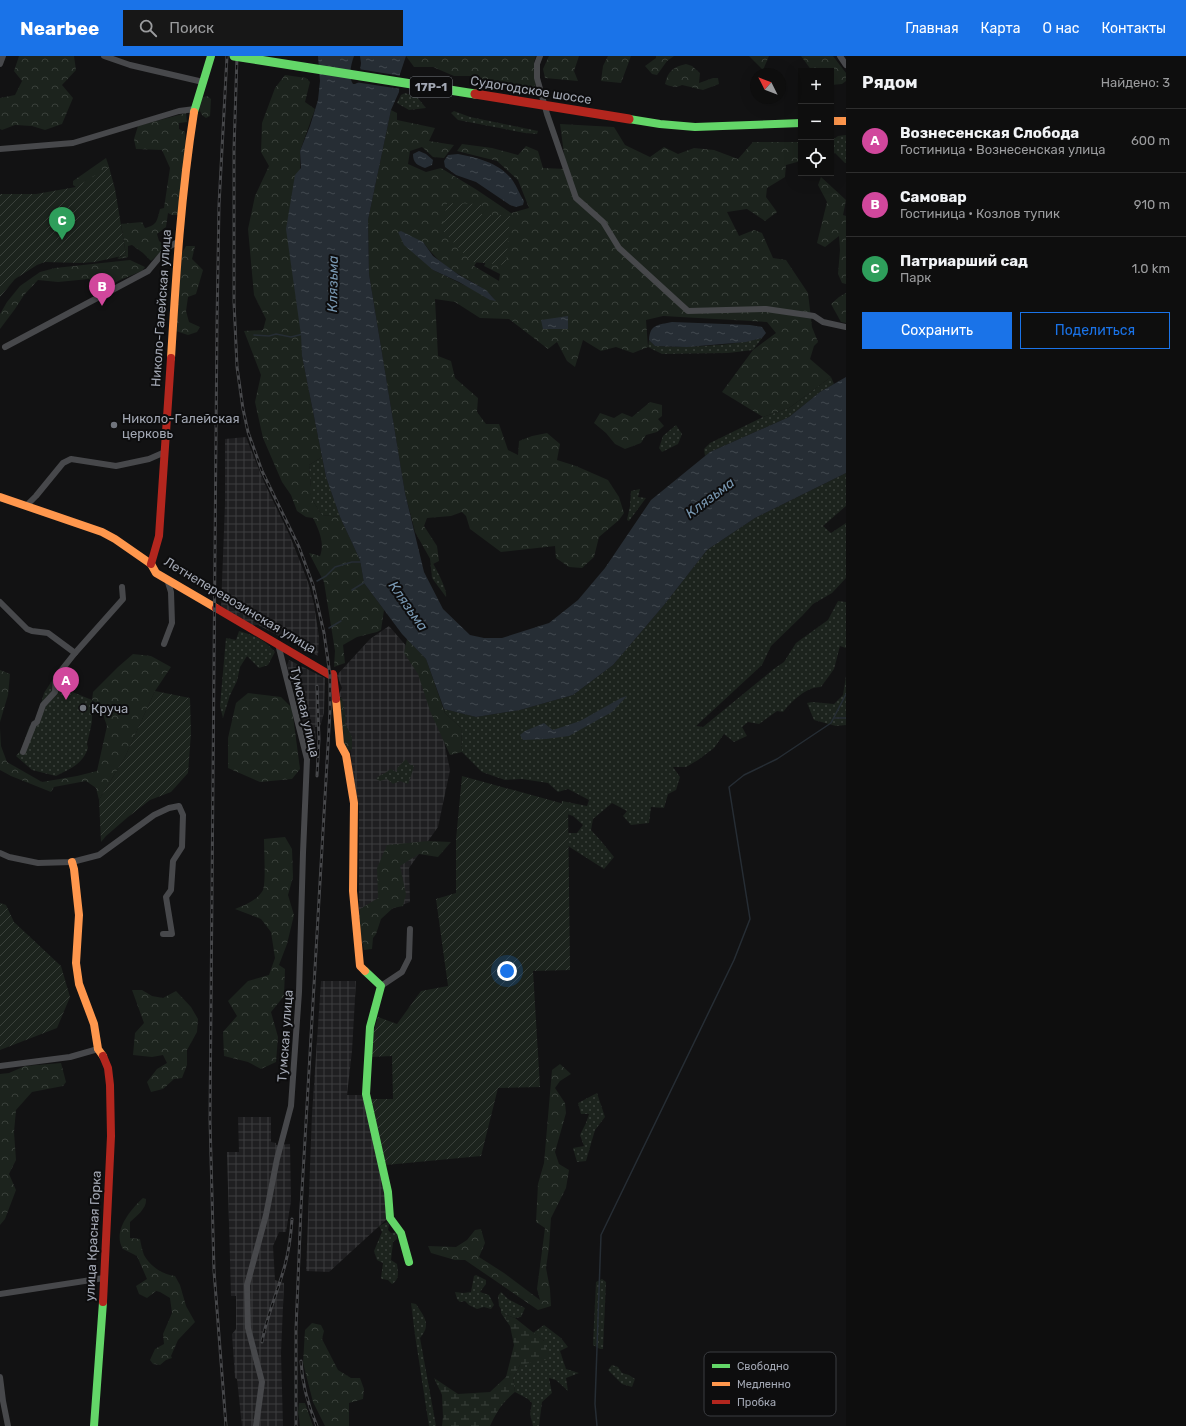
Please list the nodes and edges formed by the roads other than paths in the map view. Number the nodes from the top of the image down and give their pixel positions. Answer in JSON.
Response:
{"nodes":[{"id":1,"x":2,"y":56,"type":"edge"},
{"id":2,"x":104,"y":56,"type":"edge"},
{"id":3,"x":211,"y":56,"type":"edge"},
{"id":4,"x":234,"y":56,"type":"edge"},
{"id":5,"x":540,"y":56,"type":"edge"},
{"id":6,"x":840,"y":56,"type":"edge"},
{"id":7,"x":0,"y":64,"type":"edge"},
{"id":8,"x":846,"y":65,"type":"edge"},
{"id":9,"x":204,"y":82,"type":"junction"},
{"id":10,"x":195,"y":109,"type":"junction"},
{"id":11,"x":846,"y":121,"type":"edge"},
{"id":12,"x":834,"y":122,"type":"edge"},
{"id":13,"x":798,"y":123,"type":"edge"},
{"id":14,"x":0,"y":149,"type":"edge"},
{"id":15,"x":178,"y":242,"type":"junction"},
{"id":16,"x":846,"y":327,"type":"edge"},
{"id":17,"x":5,"y":347,"type":"dead end"},
{"id":18,"x":165,"y":452,"type":"junction"},
{"id":19,"x":0,"y":497,"type":"edge"},
{"id":20,"x":26,"y":506,"type":"junction"},
{"id":21,"x":151,"y":564,"type":"junction"},
{"id":22,"x":167,"y":579,"type":"junction"},
{"id":23,"x":122,"y":587,"type":"dead end"},
{"id":24,"x":0,"y":602,"type":"edge"},
{"id":25,"x":164,"y":644,"type":"dead end"},
{"id":26,"x":278,"y":644,"type":"junction"},
{"id":27,"x":75,"y":653,"type":"junction"},
{"id":28,"x":23,"y":752,"type":"dead end"},
{"id":29,"x":0,"y":853,"type":"edge"},
{"id":30,"x":72,"y":862,"type":"junction"},
{"id":31,"x":410,"y":929,"type":"dead end"},
{"id":32,"x":163,"y":934,"type":"dead end"},
{"id":33,"x":381,"y":986,"type":"junction"},
{"id":34,"x":98,"y":1049,"type":"junction"},
{"id":35,"x":0,"y":1066,"type":"edge"},
{"id":36,"x":409,"y":1262,"type":"dead end"},
{"id":37,"x":104,"y":1278,"type":"junction"},
{"id":38,"x":0,"y":1294,"type":"edge"},
{"id":39,"x":0,"y":1378,"type":"edge"},
{"id":40,"x":1,"y":1401,"type":"edge"},
{"id":41,"x":8,"y":1426,"type":"edge"},
{"id":42,"x":94,"y":1426,"type":"edge"},
{"id":43,"x":256,"y":1426,"type":"edge"}],
"edges":[{"from":1,"to":7,"type":"street"},
{"from":2,"to":9,"type":"street"},
{"from":3,"to":9,"type":"street","name":"Николо-Галейская улица"},
{"from":4,"to":13,"type":"street","name":"Судогодское шоссе","number":"17Р-1","bridge":true},
{"from":5,"to":16,"type":"street"},
{"from":6,"to":8,"type":"street"},
{"from":9,"to":10,"type":"street","name":"Николо-Галейская улица"},
{"from":10,"to":14,"type":"street"},
{"from":10,"to":15,"type":"street","name":"Николо-Галейская улица"},
{"from":11,"to":12,"type":"street"},
{"from":15,"to":17,"type":"street"},
{"from":15,"to":18,"type":"street","name":"Николо-Галейская улица"},
{"from":18,"to":20,"type":"street"},
{"from":18,"to":21,"type":"street","name":"Николо-Галейская улица"},
{"from":19,"to":20,"type":"street","name":"Летнеперевозинская улица"},
{"from":20,"to":21,"type":"street","name":"Летнеперевозинская улица"},
{"from":21,"to":22,"type":"street","name":"Летнеперевозинская улица"},
{"from":22,"to":25,"type":"street"},
{"from":22,"to":26,"type":"street","name":"Летнеперевозинская улица"},
{"from":23,"to":27,"type":"street"},
{"from":24,"to":27,"type":"street"},
{"from":26,"to":33,"type":"street","name":"Летнеперевозинская улица"},
{"from":26,"to":43,"type":"street","name":"Тумская улица"},
{"from":27,"to":28,"type":"street"},
{"from":29,"to":30,"type":"street"},
{"from":30,"to":32,"type":"street"},
{"from":30,"to":34,"type":"street","name":"улица Красная Горка"},
{"from":31,"to":33,"type":"street"},
{"from":33,"to":36,"type":"street"},
{"from":34,"to":35,"type":"street"},
{"from":34,"to":37,"type":"street","name":"улица Красная Горка"},
{"from":37,"to":38,"type":"street"},
{"from":37,"to":42,"type":"street","name":"улица Красная Горка"},
{"from":39,"to":40,"type":"street"},
{"from":40,"to":41,"type":"street"}]}
